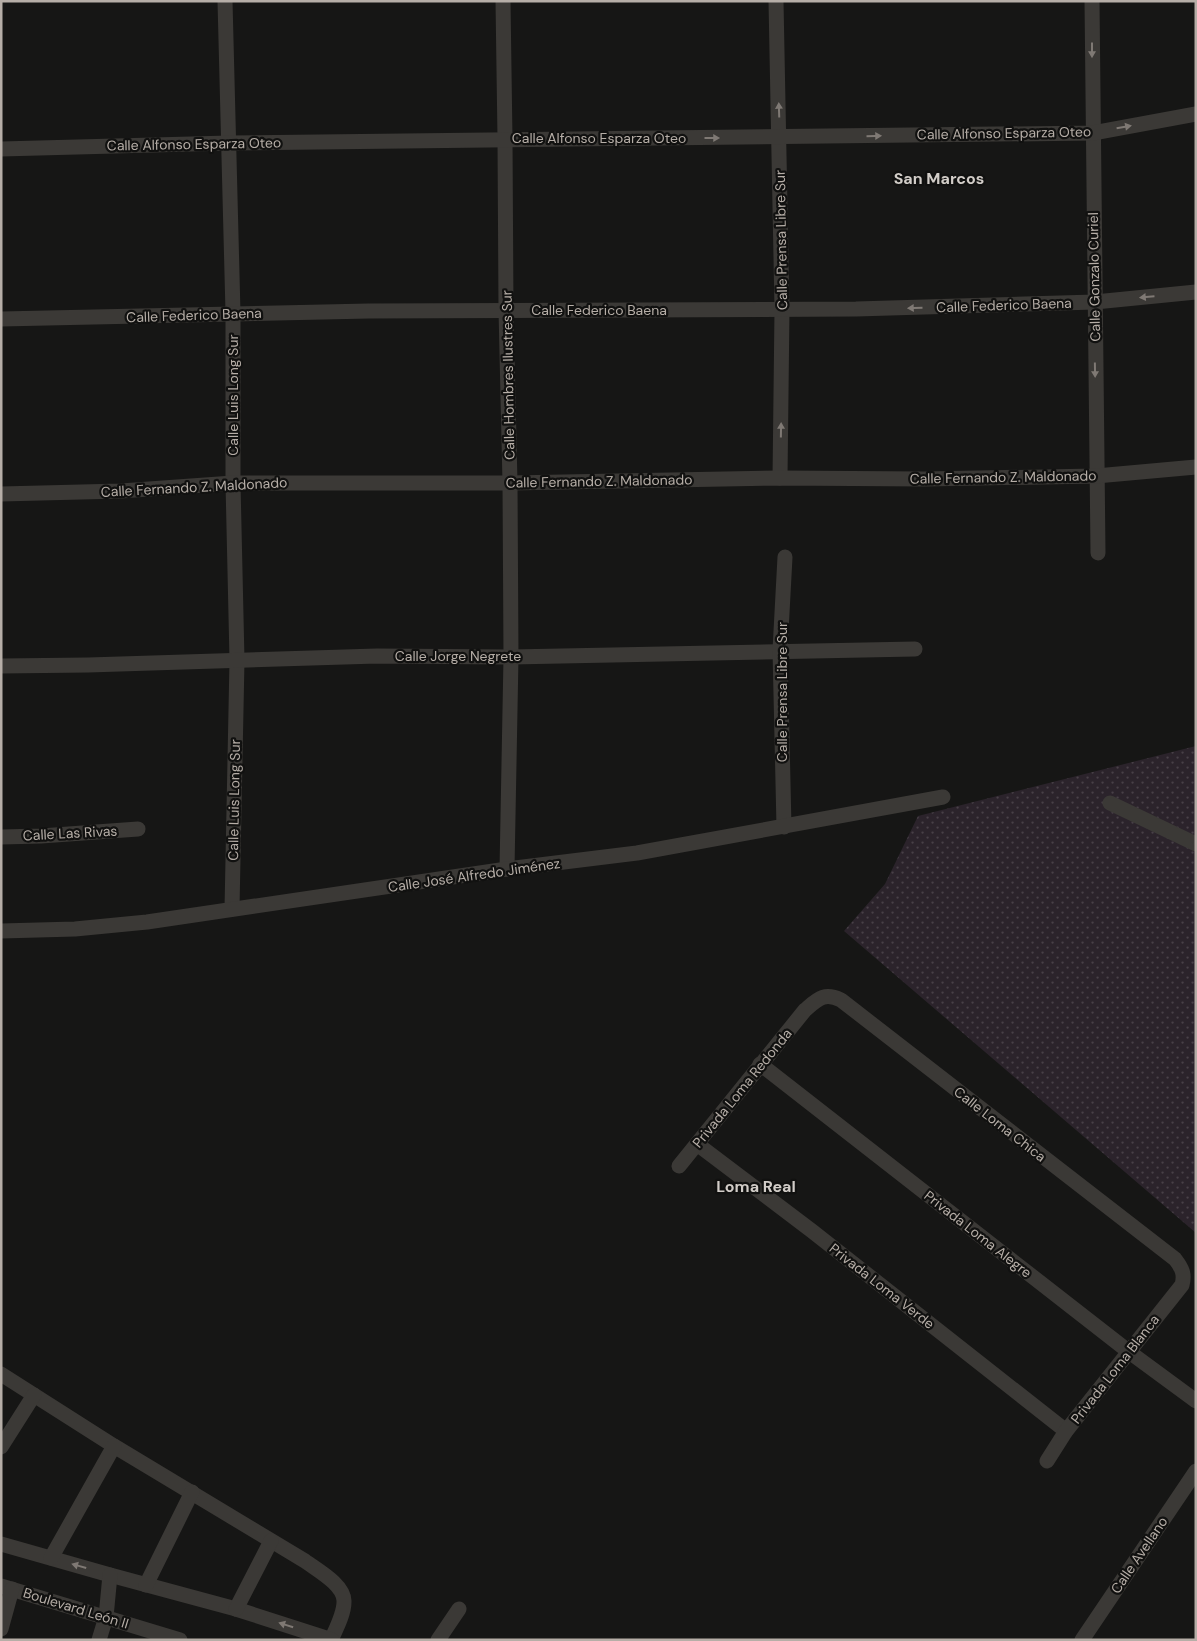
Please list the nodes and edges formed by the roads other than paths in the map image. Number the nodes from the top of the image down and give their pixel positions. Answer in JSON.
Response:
{"nodes":[{"id":1,"x":225,"y":1,"type":"edge"},
{"id":2,"x":503,"y":1,"type":"edge"},
{"id":3,"x":776,"y":1,"type":"edge"},
{"id":4,"x":1092,"y":1,"type":"edge"},
{"id":5,"x":1196,"y":114,"type":"edge"},
{"id":6,"x":1093,"y":132,"type":"junction"},
{"id":7,"x":780,"y":137,"type":"junction"},
{"id":8,"x":505,"y":139,"type":"junction"},
{"id":9,"x":229,"y":143,"type":"junction"},
{"id":10,"x":1,"y":149,"type":"edge"},
{"id":11,"x":1196,"y":292,"type":"edge"},
{"id":12,"x":1094,"y":302,"type":"junction"},
{"id":13,"x":782,"y":309,"type":"junction"},
{"id":14,"x":506,"y":310,"type":"junction"},
{"id":15,"x":233,"y":313,"type":"junction"},
{"id":16,"x":1,"y":319,"type":"edge"},
{"id":17,"x":1196,"y":467,"type":"edge"},
{"id":18,"x":1096,"y":476,"type":"junction"},
{"id":19,"x":780,"y":478,"type":"junction"},
{"id":20,"x":233,"y":483,"type":"junction"},
{"id":21,"x":510,"y":483,"type":"junction"},
{"id":22,"x":1,"y":494,"type":"edge"},
{"id":23,"x":1098,"y":552,"type":"dead end"},
{"id":24,"x":785,"y":557,"type":"dead end"},
{"id":25,"x":916,"y":649,"type":"dead end"},
{"id":26,"x":780,"y":650,"type":"junction"},
{"id":27,"x":511,"y":657,"type":"junction"},
{"id":28,"x":237,"y":660,"type":"junction"},
{"id":29,"x":1,"y":666,"type":"edge"},
{"id":30,"x":943,"y":797,"type":"dead end"},
{"id":31,"x":1110,"y":803,"type":"dead end"},
{"id":32,"x":784,"y":826,"type":"junction"},
{"id":33,"x":138,"y":829,"type":"dead end"},
{"id":34,"x":1,"y":837,"type":"edge"},
{"id":35,"x":1196,"y":844,"type":"edge"},
{"id":36,"x":507,"y":869,"type":"junction"},
{"id":37,"x":232,"y":909,"type":"junction"},
{"id":38,"x":1,"y":931,"type":"edge"},
{"id":39,"x":806,"y":1010,"type":"joint"},
{"id":40,"x":760,"y":1064,"type":"junction"},
{"id":41,"x":697,"y":1144,"type":"junction"},
{"id":42,"x":679,"y":1166,"type":"dead end"},
{"id":43,"x":1184,"y":1278,"type":"joint"},
{"id":44,"x":1128,"y":1351,"type":"junction"},
{"id":45,"x":1,"y":1374,"type":"edge"},
{"id":46,"x":34,"y":1394,"type":"junction"},
{"id":47,"x":1196,"y":1401,"type":"edge"},
{"id":48,"x":1066,"y":1431,"type":"junction"},
{"id":49,"x":114,"y":1446,"type":"junction"},
{"id":50,"x":1,"y":1447,"type":"edge"},
{"id":51,"x":1047,"y":1461,"type":"dead end"},
{"id":52,"x":1196,"y":1471,"type":"edge"},
{"id":53,"x":192,"y":1492,"type":"junction"},
{"id":54,"x":272,"y":1541,"type":"junction"},
{"id":55,"x":1,"y":1544,"type":"edge"},
{"id":56,"x":51,"y":1558,"type":"junction"},
{"id":57,"x":110,"y":1575,"type":"junction"},
{"id":58,"x":146,"y":1585,"type":"junction"},
{"id":59,"x":7,"y":1588,"type":"edge"},
{"id":60,"x":236,"y":1609,"type":"junction"},
{"id":61,"x":459,"y":1609,"type":"dead end"},
{"id":62,"x":106,"y":1617,"type":"junction"},
{"id":63,"x":1,"y":1629,"type":"edge"},
{"id":64,"x":99,"y":1640,"type":"edge"},
{"id":65,"x":180,"y":1640,"type":"edge"},
{"id":66,"x":332,"y":1640,"type":"edge"},
{"id":67,"x":438,"y":1640,"type":"edge"},
{"id":68,"x":1082,"y":1640,"type":"edge"}],
"edges":[{"from":1,"to":9,"type":"street","name":"Calle Luis Long Sur"},
{"from":2,"to":8,"type":"street","name":"Calle Hombres Ilustres Sur"},
{"from":7,"to":3,"type":"street","name":"Calle Prensa Libre Sur","one_way":true},
{"from":4,"to":6,"type":"street","name":"Calle Gonzalo Curiel","one_way":true},
{"from":6,"to":5,"type":"street","name":"Calle Alfonso Esparza Oteo","one_way":true},
{"from":7,"to":6,"type":"street","name":"Calle Alfonso Esparza Oteo","one_way":true},
{"from":6,"to":12,"type":"street","name":"Calle Gonzalo Curiel"},
{"from":8,"to":7,"type":"street","name":"Calle Alfonso Esparza Oteo","one_way":true},
{"from":7,"to":13,"type":"street","name":"Calle Prensa Libre Sur"},
{"from":8,"to":9,"type":"street","name":"Calle Alfonso Esparza Oteo"},
{"from":8,"to":14,"type":"street","name":"Calle Hombres Ilustres Sur"},
{"from":9,"to":10,"type":"street","name":"Calle Alfonso Esparza Oteo"},
{"from":9,"to":15,"type":"street","name":"Calle Luis Long Sur"},
{"from":11,"to":12,"type":"street","name":"Calle Federico Baena","one_way":true},
{"from":12,"to":13,"type":"street","name":"Calle Federico Baena","one_way":true},
{"from":12,"to":18,"type":"street","name":"Calle Gonzalo Curiel","one_way":true},
{"from":13,"to":14,"type":"street","name":"Calle Federico Baena"},
{"from":19,"to":13,"type":"street","name":"Calle Prensa Libre Sur","one_way":true},
{"from":14,"to":15,"type":"street","name":"Calle Federico Baena"},
{"from":14,"to":21,"type":"street","name":"Calle Hombres Ilustres Sur"},
{"from":15,"to":16,"type":"street","name":"Calle Federico Baena"},
{"from":15,"to":20,"type":"street","name":"Calle Luis Long Sur"},
{"from":17,"to":18,"type":"street","name":"Calle Fernando Z. Maldonado"},
{"from":18,"to":19,"type":"street","name":"Calle Fernando Z. Maldonado"},
{"from":18,"to":23,"type":"street","name":"Calle Gonzalo Curiel"},
{"from":19,"to":21,"type":"street","name":"Calle Fernando Z. Maldonado"},
{"from":20,"to":21,"type":"street","name":"Calle Fernando Z. Maldonado"},
{"from":20,"to":22,"type":"street","name":"Calle Fernando Z. Maldonado"},
{"from":20,"to":28,"type":"street","name":"Calle Luis Long Sur"},
{"from":21,"to":27,"type":"street","name":"Calle Hombres Ilustres Sur"},
{"from":24,"to":26,"type":"street","name":"Calle Prensa Libre Sur"},
{"from":25,"to":26,"type":"street","name":"Calle Jorge Negrete"},
{"from":26,"to":27,"type":"street","name":"Calle Jorge Negrete"},
{"from":26,"to":32,"type":"street","name":"Calle Prensa Libre Sur"},
{"from":27,"to":28,"type":"street","name":"Calle Jorge Negrete"},
{"from":27,"to":36,"type":"street","name":"Calle Hombres Ilustres Sur"},
{"from":28,"to":29,"type":"street","name":"Calle Jorge Negrete"},
{"from":28,"to":37,"type":"street","name":"Calle Luis Long Sur"},
{"from":30,"to":32,"type":"street","name":"Calle José Alfredo Jiménez"},
{"from":31,"to":35,"type":"street"},
{"from":32,"to":36,"type":"street","name":"Calle José Alfredo Jiménez"},
{"from":33,"to":34,"type":"street","name":"Calle Las Rivas"},
{"from":36,"to":37,"type":"street","name":"Calle José Alfredo Jiménez"},
{"from":37,"to":38,"type":"street","name":"Calle José Alfredo Jiménez"},
{"from":39,"to":40,"type":"street","name":"Privada Loma Redonda"},
{"from":39,"to":43,"type":"street","name":"Calle Loma Chica"},
{"from":40,"to":41,"type":"street","name":"Privada Loma Redonda"},
{"from":40,"to":44,"type":"street","name":"Privada Loma Alegre"},
{"from":41,"to":42,"type":"street","name":"Privada Loma Redonda"},
{"from":41,"to":48,"type":"street","name":"Privada Loma Verde"},
{"from":43,"to":44,"type":"street","name":"Privada Loma Blanca"},
{"from":44,"to":47,"type":"street","name":"Privada Loma Alegre"},
{"from":44,"to":48,"type":"street","name":"Privada Loma Blanca"},
{"from":45,"to":46,"type":"street"},
{"from":46,"to":49,"type":"street"},
{"from":46,"to":50,"type":"street"},
{"from":48,"to":51,"type":"street","name":"Privada Loma Blanca"},
{"from":49,"to":53,"type":"street"},
{"from":49,"to":56,"type":"street"},
{"from":52,"to":68,"type":"street","name":"Calle Avellano"},
{"from":53,"to":54,"type":"street"},
{"from":53,"to":58,"type":"street"},
{"from":54,"to":60,"type":"street"},
{"from":54,"to":66,"type":"street"},
{"from":55,"to":56,"type":"street"},
{"from":57,"to":56,"type":"street","one_way":true},
{"from":57,"to":58,"type":"street"},
{"from":57,"to":62,"type":"street"},
{"from":58,"to":60,"type":"street"},
{"from":59,"to":62,"type":"street","name":"Boulevard León II"},
{"from":59,"to":63,"type":"street"},
{"from":66,"to":60,"type":"street","one_way":true},
{"from":61,"to":67,"type":"street"},
{"from":62,"to":64,"type":"street"},
{"from":62,"to":65,"type":"street","name":"Boulevard León II"}]}
